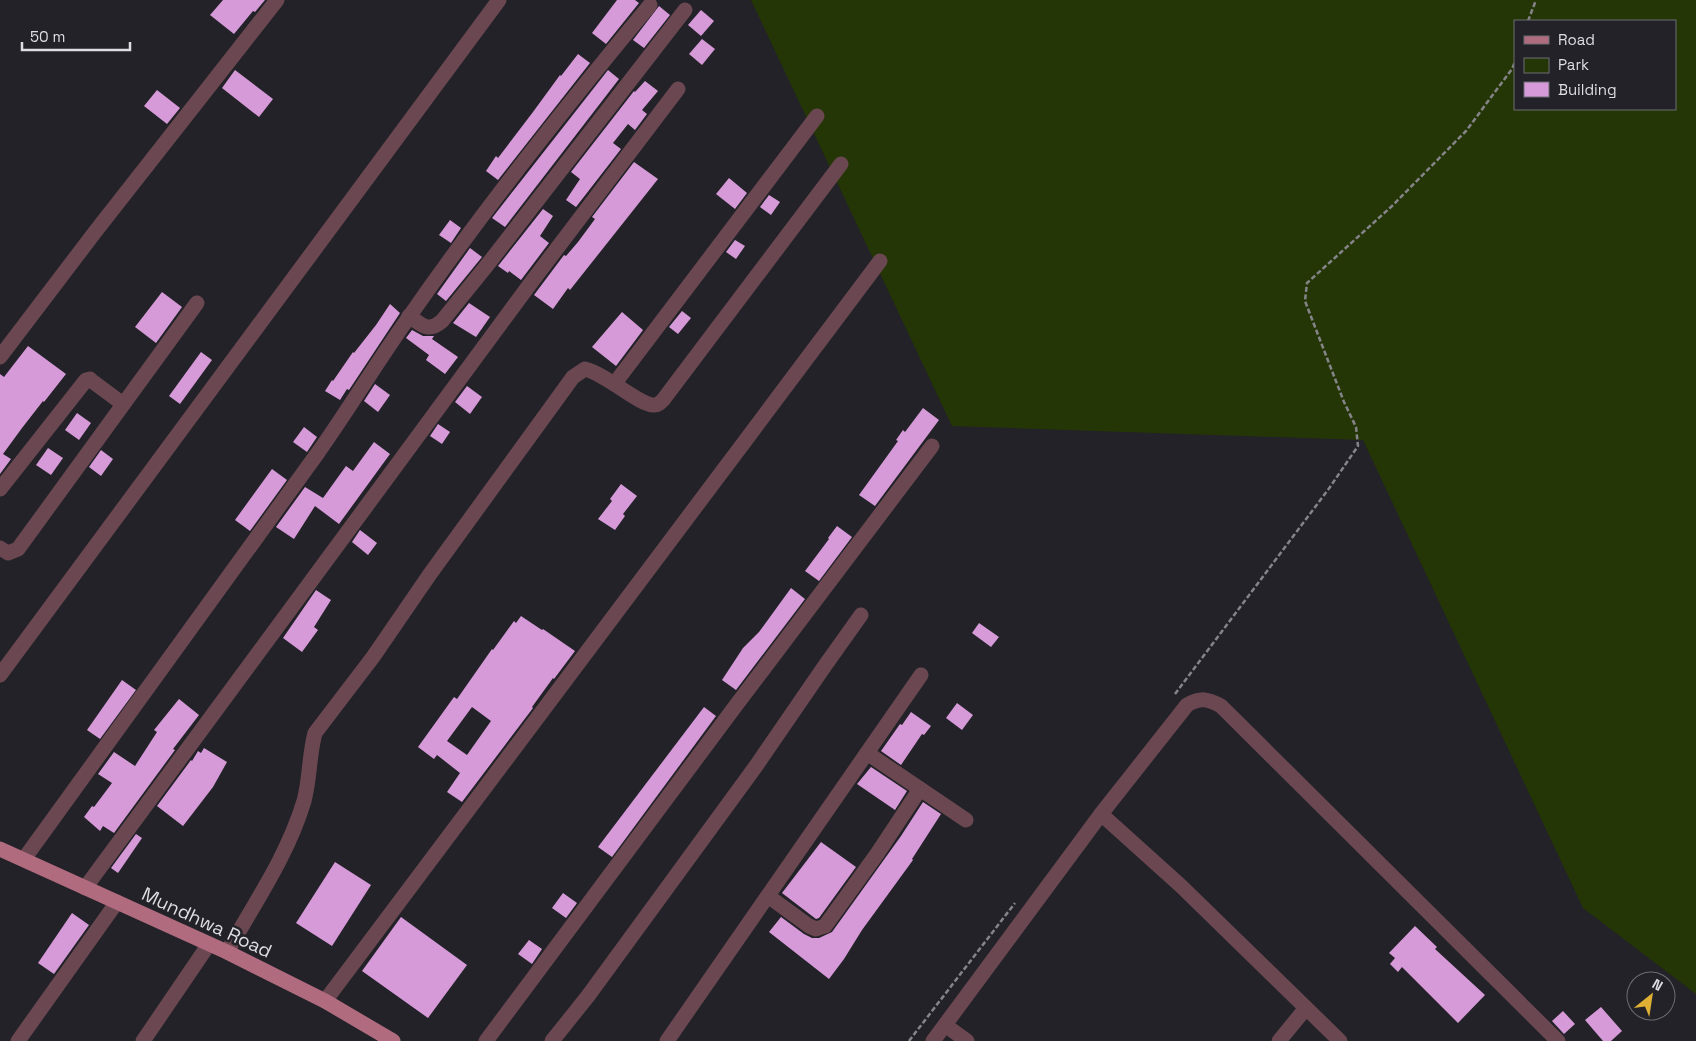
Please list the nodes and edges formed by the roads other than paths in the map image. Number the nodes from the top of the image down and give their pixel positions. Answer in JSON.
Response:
{"nodes":[{"id":1,"x":277,"y":0,"type":"edge"},
{"id":2,"x":499,"y":0,"type":"edge"},
{"id":3,"x":650,"y":5,"type":"dead end"},
{"id":4,"x":685,"y":10,"type":"dead end"},
{"id":5,"x":678,"y":89,"type":"dead end"},
{"id":6,"x":817,"y":116,"type":"dead end"},
{"id":7,"x":841,"y":164,"type":"dead end"},
{"id":8,"x":880,"y":261,"type":"dead end"},
{"id":9,"x":197,"y":303,"type":"dead end"},
{"id":10,"x":409,"y":316,"type":"junction"},
{"id":11,"x":0,"y":357,"type":"edge"},
{"id":12,"x":615,"y":383,"type":"junction"},
{"id":13,"x":124,"y":404,"type":"junction"},
{"id":14,"x":932,"y":446,"type":"dead end"},
{"id":15,"x":0,"y":489,"type":"edge"},
{"id":16,"x":0,"y":548,"type":"edge"},
{"id":17,"x":862,"y":615,"type":"dead end"},
{"id":18,"x":0,"y":675,"type":"edge"},
{"id":19,"x":921,"y":675,"type":"dead end"},
{"id":20,"x":867,"y":753,"type":"junction"},
{"id":21,"x":920,"y":789,"type":"junction"},
{"id":22,"x":1102,"y":814,"type":"junction"},
{"id":23,"x":966,"y":820,"type":"dead end"},
{"id":24,"x":0,"y":849,"type":"edge"},
{"id":25,"x":24,"y":860,"type":"junction"},
{"id":26,"x":85,"y":888,"type":"junction"},
{"id":27,"x":768,"y":896,"type":"junction"},
{"id":28,"x":117,"y":902,"type":"junction"},
{"id":29,"x":209,"y":944,"type":"junction"},
{"id":30,"x":227,"y":952,"type":"junction"},
{"id":31,"x":325,"y":1001,"type":"junction"},
{"id":32,"x":1306,"y":1008,"type":"junction"},
{"id":33,"x":945,"y":1025,"type":"junction"},
{"id":34,"x":18,"y":1041,"type":"edge"},
{"id":35,"x":143,"y":1041,"type":"edge"},
{"id":36,"x":393,"y":1041,"type":"edge"},
{"id":37,"x":486,"y":1041,"type":"edge"},
{"id":38,"x":552,"y":1041,"type":"edge"},
{"id":39,"x":667,"y":1041,"type":"edge"},
{"id":40,"x":933,"y":1041,"type":"edge"},
{"id":41,"x":966,"y":1041,"type":"edge"},
{"id":42,"x":1278,"y":1041,"type":"edge"},
{"id":43,"x":1340,"y":1041,"type":"edge"},
{"id":44,"x":1558,"y":1041,"type":"edge"}],
"edges":[{"from":1,"to":11,"type":"street"},
{"from":2,"to":18,"type":"street"},
{"from":3,"to":10,"type":"street"},
{"from":4,"to":10,"type":"street"},
{"from":5,"to":26,"type":"street"},
{"from":6,"to":12,"type":"street"},
{"from":7,"to":12,"type":"street"},
{"from":8,"to":31,"type":"street"},
{"from":9,"to":13,"type":"street"},
{"from":10,"to":25,"type":"street"},
{"from":12,"to":30,"type":"street"},
{"from":13,"to":15,"type":"street"},
{"from":13,"to":16,"type":"street"},
{"from":14,"to":37,"type":"street"},
{"from":17,"to":38,"type":"street"},
{"from":19,"to":20,"type":"street"},
{"from":20,"to":21,"type":"street"},
{"from":20,"to":27,"type":"street"},
{"from":21,"to":23,"type":"street"},
{"from":21,"to":27,"type":"street"},
{"from":22,"to":32,"type":"street"},
{"from":22,"to":33,"type":"street"},
{"from":22,"to":44,"type":"street"},
{"from":24,"to":25,"type":"main road","name":"Mundhwa Road"},
{"from":25,"to":26,"type":"main road","name":"Mundhwa Road"},
{"from":26,"to":28,"type":"main road","name":"Mundhwa Road"},
{"from":27,"to":39,"type":"street"},
{"from":28,"to":29,"type":"main road","name":"Mundhwa Road"},
{"from":28,"to":34,"type":"street"},
{"from":29,"to":30,"type":"main road","name":"Mundhwa Road"},
{"from":29,"to":35,"type":"street"},
{"from":30,"to":31,"type":"main road","name":"Mundhwa Road"},
{"from":31,"to":36,"type":"main road","name":"Mundhwa Road"},
{"from":32,"to":42,"type":"street"},
{"from":32,"to":43,"type":"street"},
{"from":33,"to":40,"type":"street"},
{"from":33,"to":41,"type":"street"}]}
